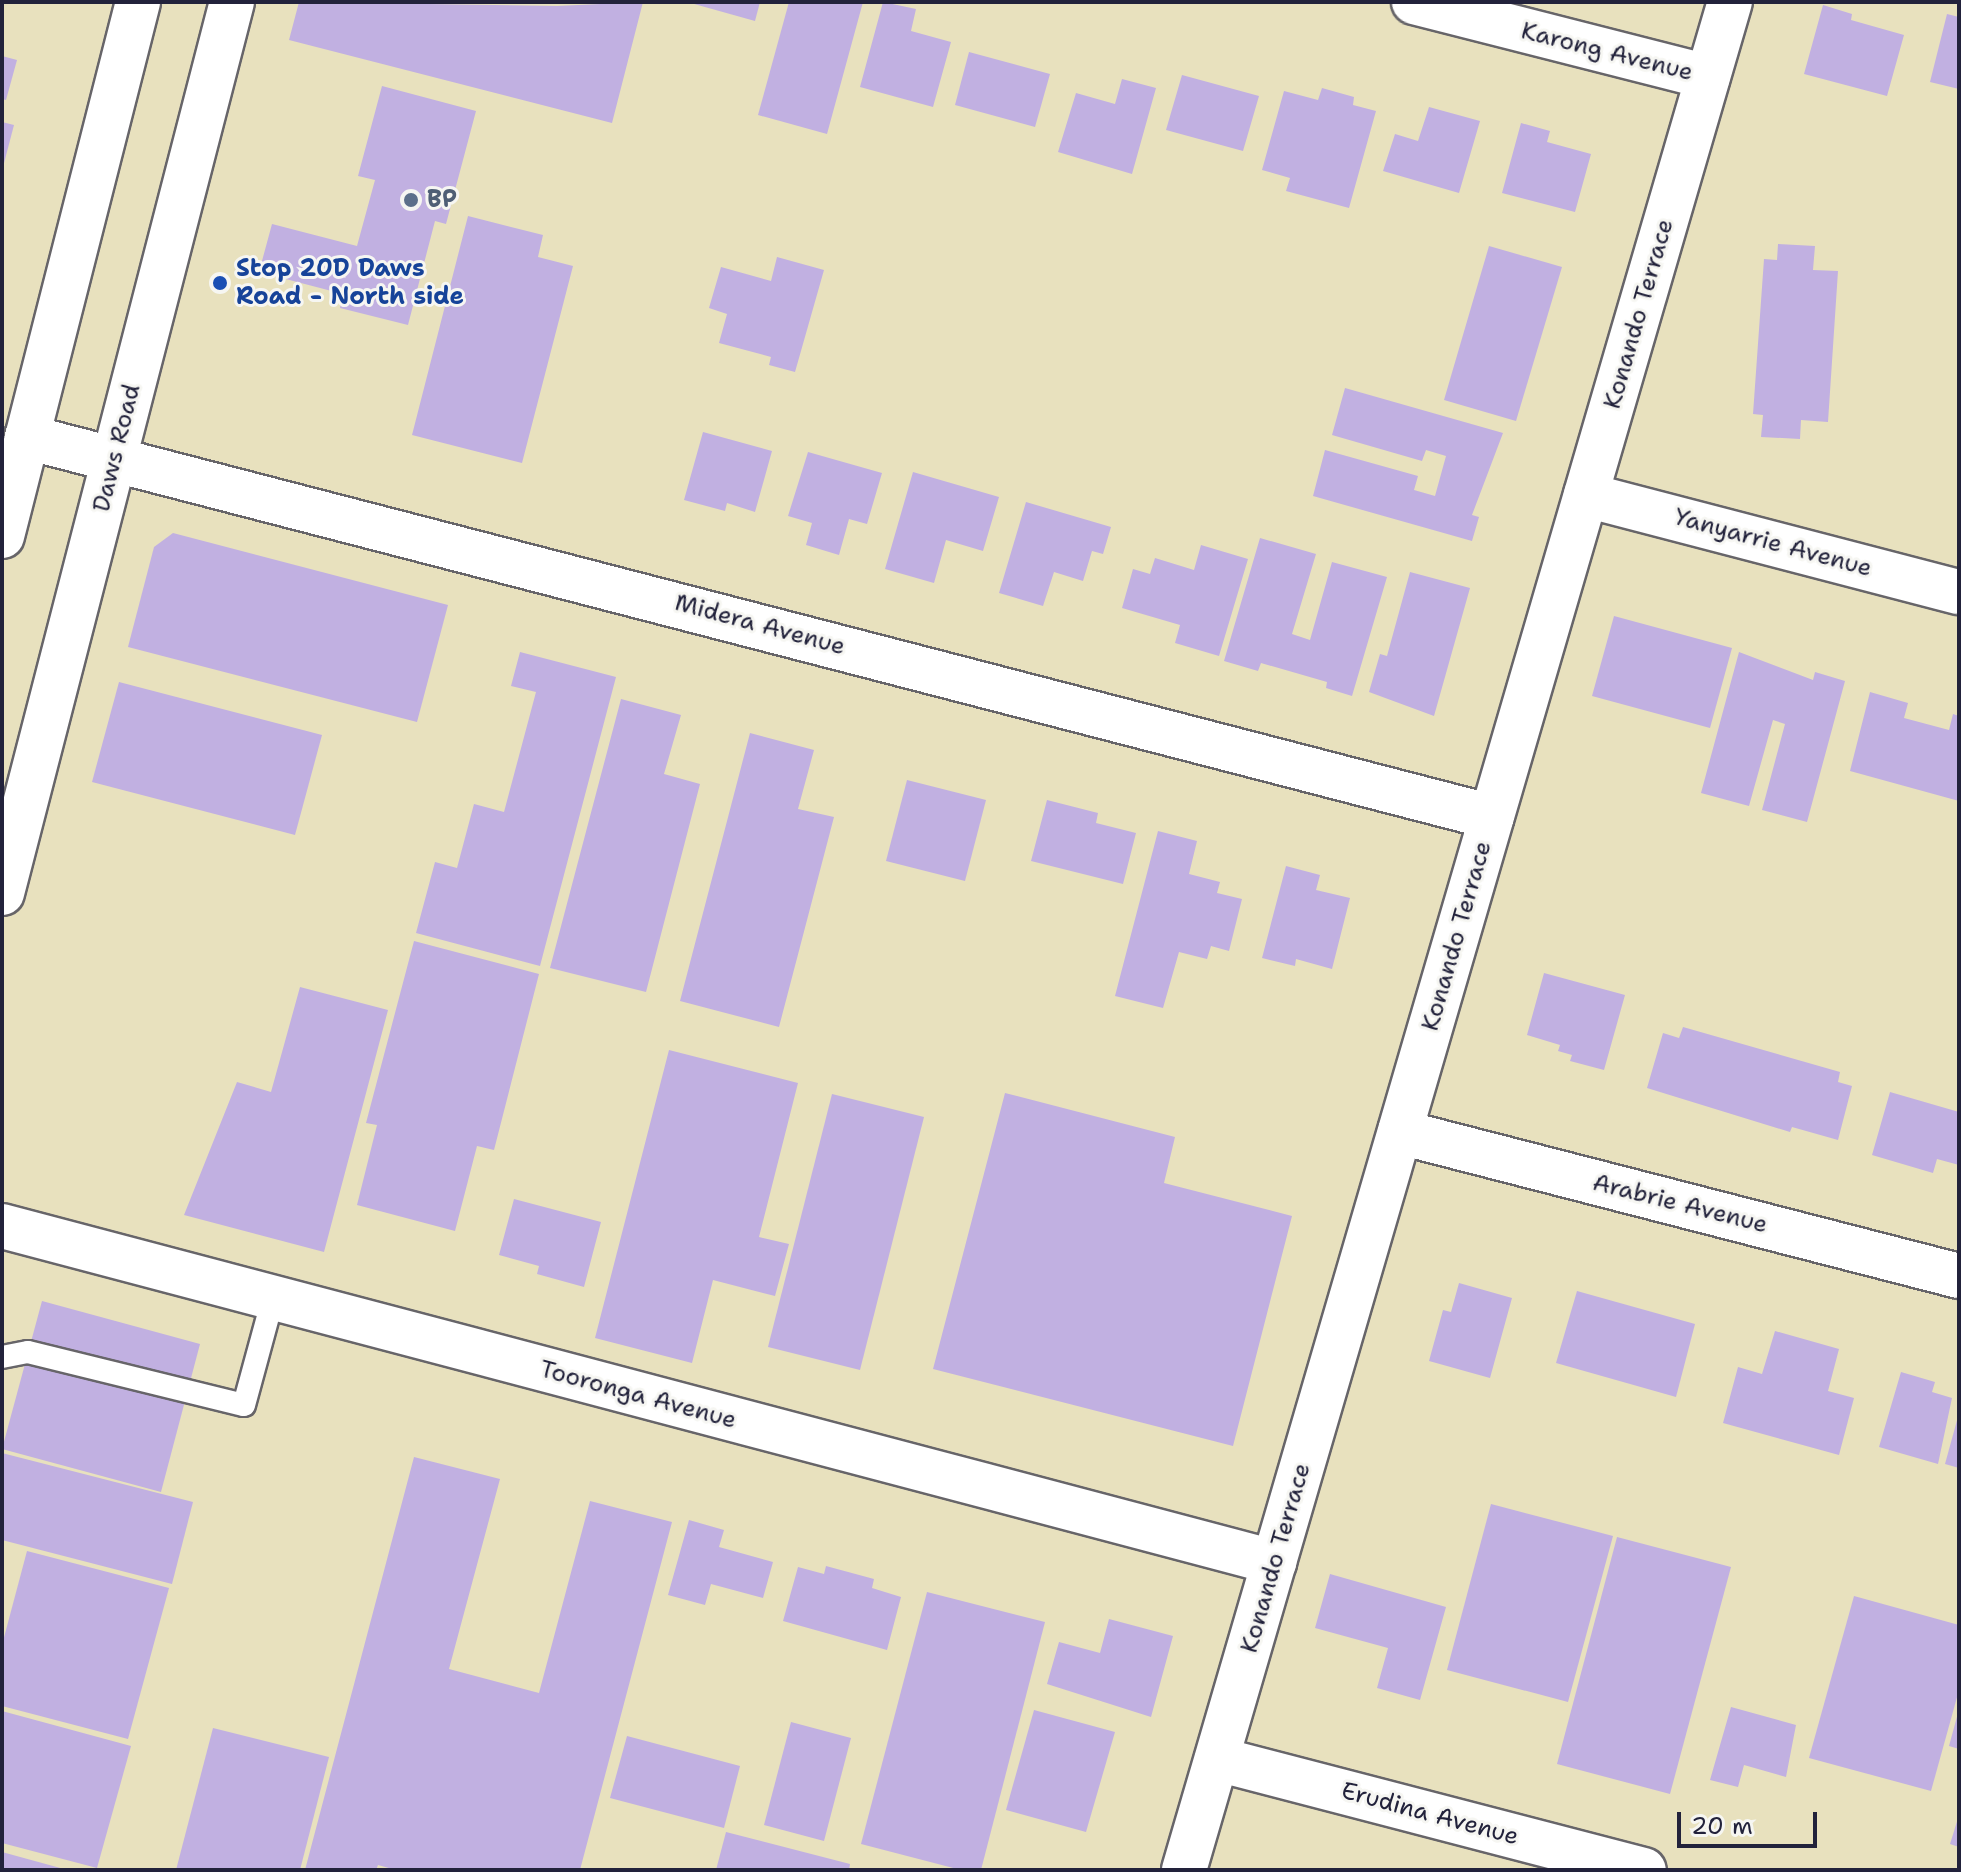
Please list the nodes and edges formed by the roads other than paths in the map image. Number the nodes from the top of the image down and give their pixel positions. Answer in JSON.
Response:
{"nodes":[{"id":1,"x":138,"y":2,"type":"edge"},
{"id":2,"x":232,"y":2,"type":"edge"},
{"id":3,"x":1414,"y":2,"type":"edge"},
{"id":4,"x":1730,"y":2,"type":"edge"},
{"id":5,"x":1708,"y":77,"type":"junction"},
{"id":6,"x":27,"y":437,"type":"junction"},
{"id":7,"x":114,"y":458,"type":"junction"},
{"id":8,"x":1586,"y":495,"type":"junction"},
{"id":9,"x":2,"y":536,"type":"edge"},
{"id":10,"x":1959,"y":592,"type":"edge"},
{"id":11,"x":1492,"y":817,"type":"junction"},
{"id":12,"x":2,"y":893,"type":"edge"},
{"id":13,"x":1400,"y":1132,"type":"junction"},
{"id":14,"x":2,"y":1226,"type":"edge"},
{"id":15,"x":1959,"y":1276,"type":"edge"},
{"id":16,"x":273,"y":1298,"type":"junction"},
{"id":17,"x":2,"y":1357,"type":"edge"},
{"id":18,"x":1274,"y":1562,"type":"junction"},
{"id":19,"x":1217,"y":1759,"type":"junction"},
{"id":20,"x":1184,"y":1870,"type":"edge"},
{"id":21,"x":1644,"y":1870,"type":"edge"}],
"edges":[{"from":1,"to":6,"type":"street"},
{"from":2,"to":7,"type":"street","name":"Daws Road"},
{"from":3,"to":5,"type":"street","name":"Karong Avenue"},
{"from":4,"to":5,"type":"street","name":"Konando Terrace"},
{"from":5,"to":8,"type":"street","name":"Konando Terrace"},
{"from":6,"to":7,"type":"street","name":"Midera Avenue"},
{"from":6,"to":9,"type":"street"},
{"from":7,"to":11,"type":"street","name":"Midera Avenue"},
{"from":7,"to":12,"type":"street","name":"Daws Road"},
{"from":8,"to":10,"type":"street","name":"Yanyarrie Avenue"},
{"from":8,"to":11,"type":"street","name":"Konando Terrace"},
{"from":11,"to":13,"type":"street","name":"Konando Terrace"},
{"from":13,"to":15,"type":"street","name":"Arabrie Avenue"},
{"from":13,"to":18,"type":"street","name":"Konando Terrace"},
{"from":14,"to":16,"type":"street","name":"Tooronga Avenue"},
{"from":16,"to":17,"type":"lane"},
{"from":16,"to":18,"type":"street","name":"Tooronga Avenue"},
{"from":18,"to":19,"type":"street","name":"Konando Terrace"},
{"from":19,"to":20,"type":"street","name":"Konando Terrace"},
{"from":19,"to":21,"type":"street","name":"Erudina Avenue"}]}
